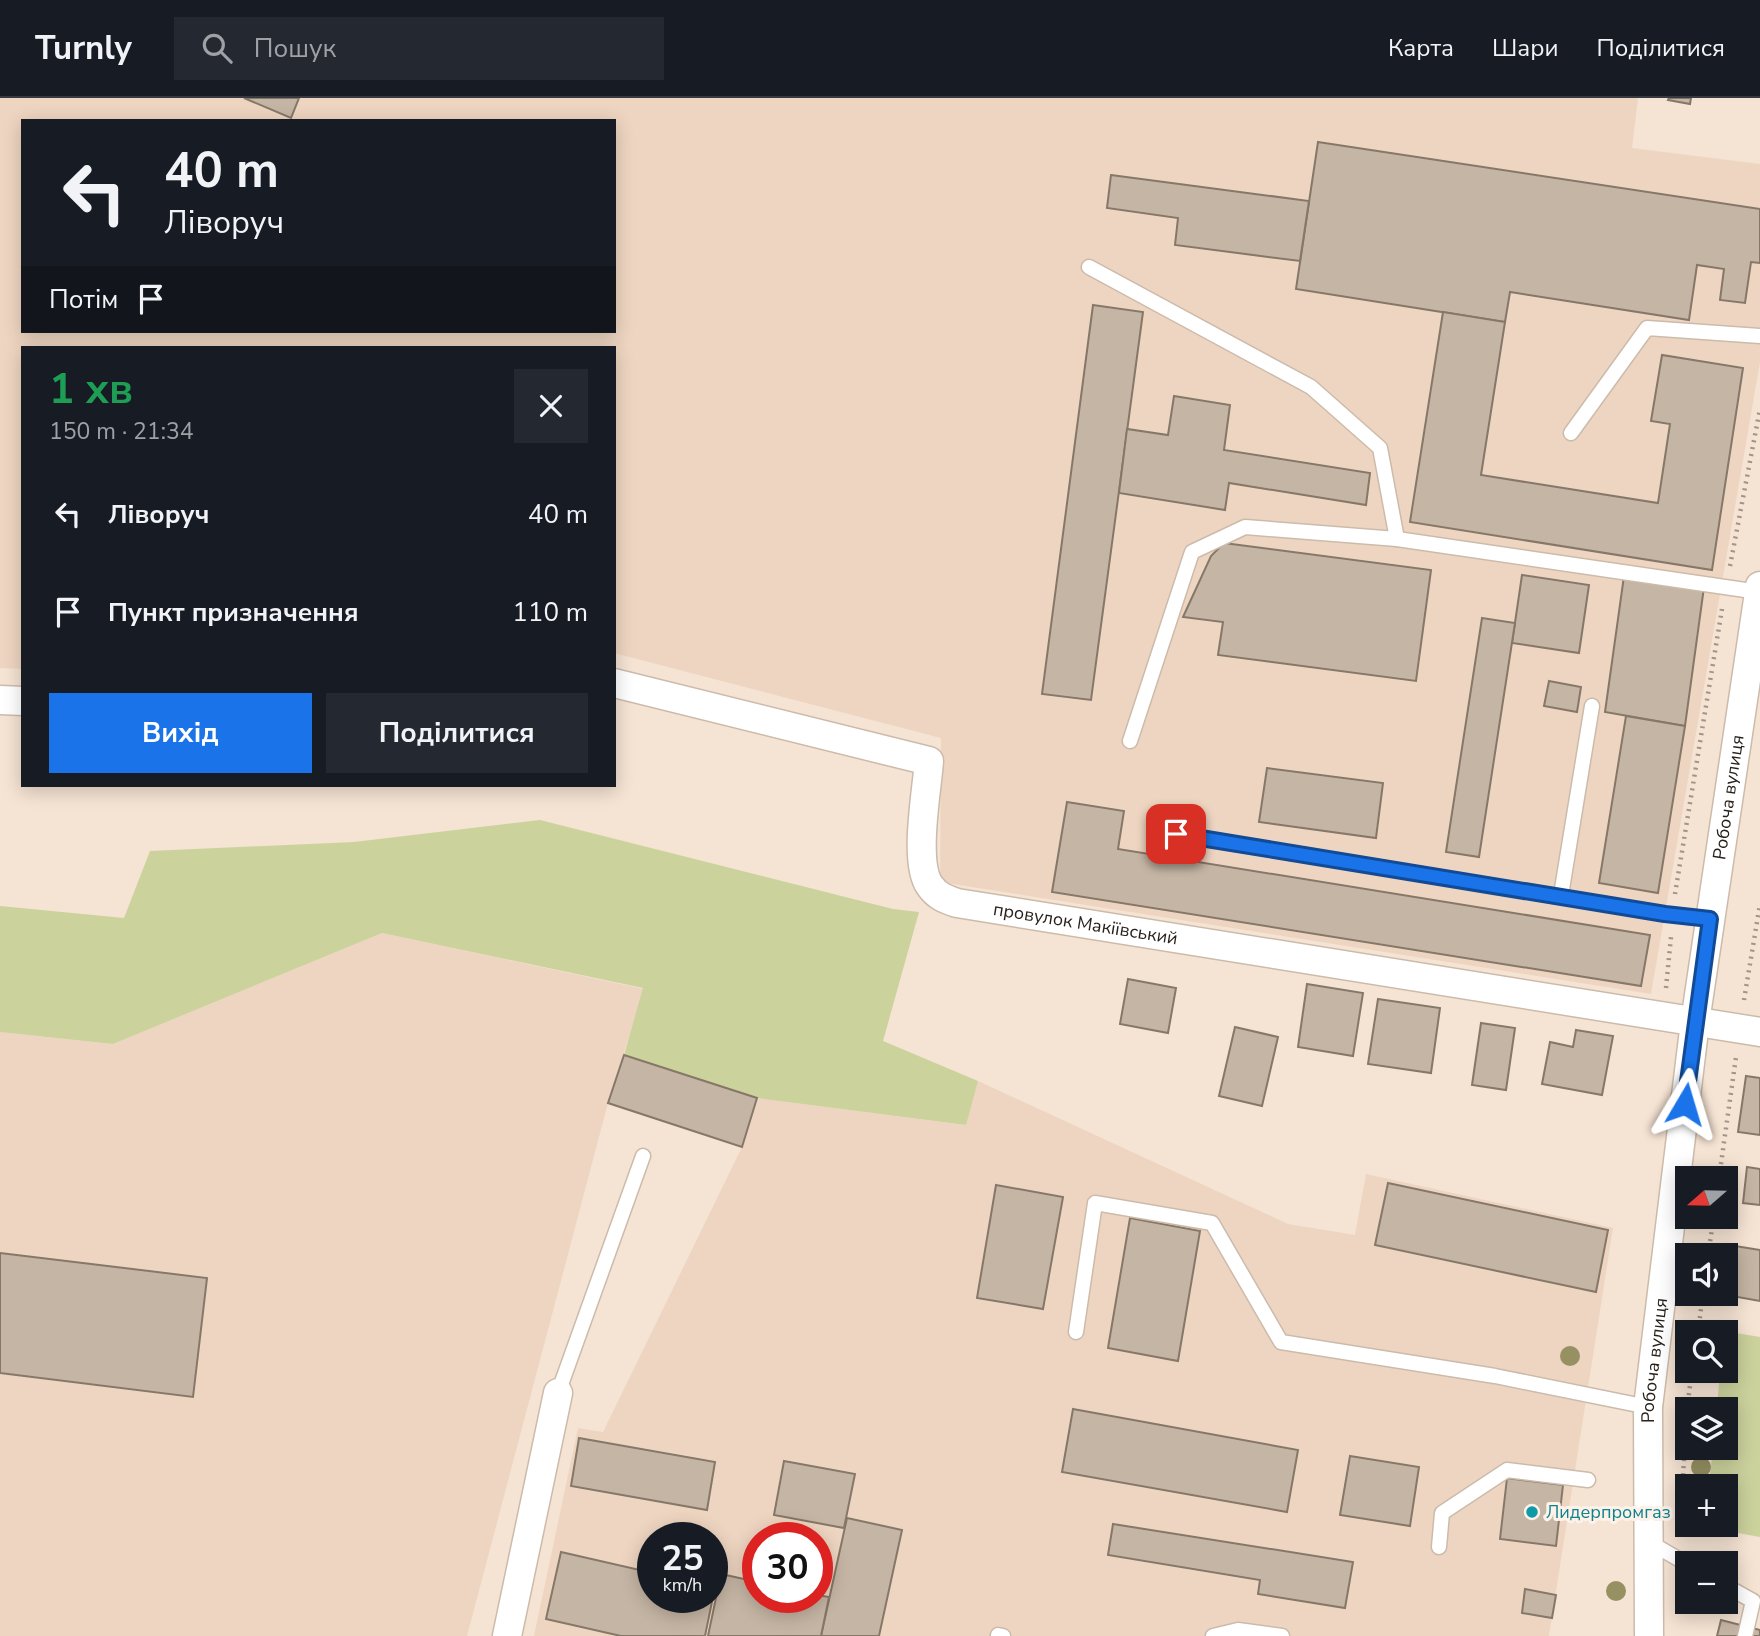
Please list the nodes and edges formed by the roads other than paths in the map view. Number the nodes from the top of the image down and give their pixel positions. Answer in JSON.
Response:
{"nodes":[{"id":1,"x":1089,"y":267,"type":"dead end"},
{"id":2,"x":1760,"y":336,"type":"edge"},
{"id":3,"x":1571,"y":433,"type":"dead end"},
{"id":4,"x":1397,"y":539,"type":"junction"},
{"id":5,"x":1760,"y":589,"type":"edge"},
{"id":6,"x":616,"y":683,"type":"edge"},
{"id":7,"x":0,"y":701,"type":"edge"},
{"id":8,"x":21,"y":701,"type":"edge"},
{"id":9,"x":1592,"y":706,"type":"dead end"},
{"id":10,"x":1130,"y":741,"type":"dead end"},
{"id":11,"x":1176,"y":834,"type":"dead end"},
{"id":12,"x":1561,"y":895,"type":"junction"},
{"id":13,"x":1710,"y":919,"type":"junction"},
{"id":14,"x":1695,"y":1022,"type":"junction"},
{"id":15,"x":1750,"y":1031,"type":"edge"},
{"id":16,"x":643,"y":1156,"type":"dead end"},
{"id":17,"x":1076,"y":1332,"type":"dead end"},
{"id":18,"x":558,"y":1394,"type":"joint"},
{"id":19,"x":1648,"y":1407,"type":"junction"},
{"id":20,"x":1588,"y":1480,"type":"dead end"},
{"id":21,"x":1649,"y":1542,"type":"junction"},
{"id":22,"x":1439,"y":1547,"type":"dead end"},
{"id":23,"x":1675,"y":1557,"type":"edge"},
{"id":24,"x":1738,"y":1593,"type":"edge"},
{"id":25,"x":507,"y":1636,"type":"edge"},
{"id":26,"x":1213,"y":1636,"type":"edge"},
{"id":27,"x":1282,"y":1636,"type":"edge"},
{"id":28,"x":1649,"y":1636,"type":"edge"},
{"id":29,"x":1745,"y":1636,"type":"edge"}],
"edges":[{"from":1,"to":4,"type":"lane"},
{"from":2,"to":3,"type":"lane"},
{"from":4,"to":5,"type":"lane"},
{"from":4,"to":10,"type":"lane"},
{"from":5,"to":13,"type":"street","name":"Робоча вулиця"},
{"from":6,"to":14,"type":"street","name":"провулок Макіївський"},
{"from":7,"to":8,"type":"street"},
{"from":9,"to":12,"type":"lane"},
{"from":11,"to":12,"type":"lane"},
{"from":12,"to":13,"type":"lane"},
{"from":13,"to":14,"type":"street","name":"Робоча вулиця"},
{"from":14,"to":15,"type":"street","name":"провулок Макіївський"},
{"from":14,"to":19,"type":"street","name":"Робоча вулиця"},
{"from":16,"to":18,"type":"lane"},
{"from":17,"to":19,"type":"lane"},
{"from":18,"to":25,"type":"street"},
{"from":19,"to":21,"type":"street","name":"Робоча вулиця"},
{"from":20,"to":22,"type":"lane"},
{"from":21,"to":23,"type":"lane"},
{"from":21,"to":28,"type":"street","name":"Робоча вулиця"},
{"from":24,"to":29,"type":"lane"},
{"from":26,"to":27,"type":"lane"}]}
